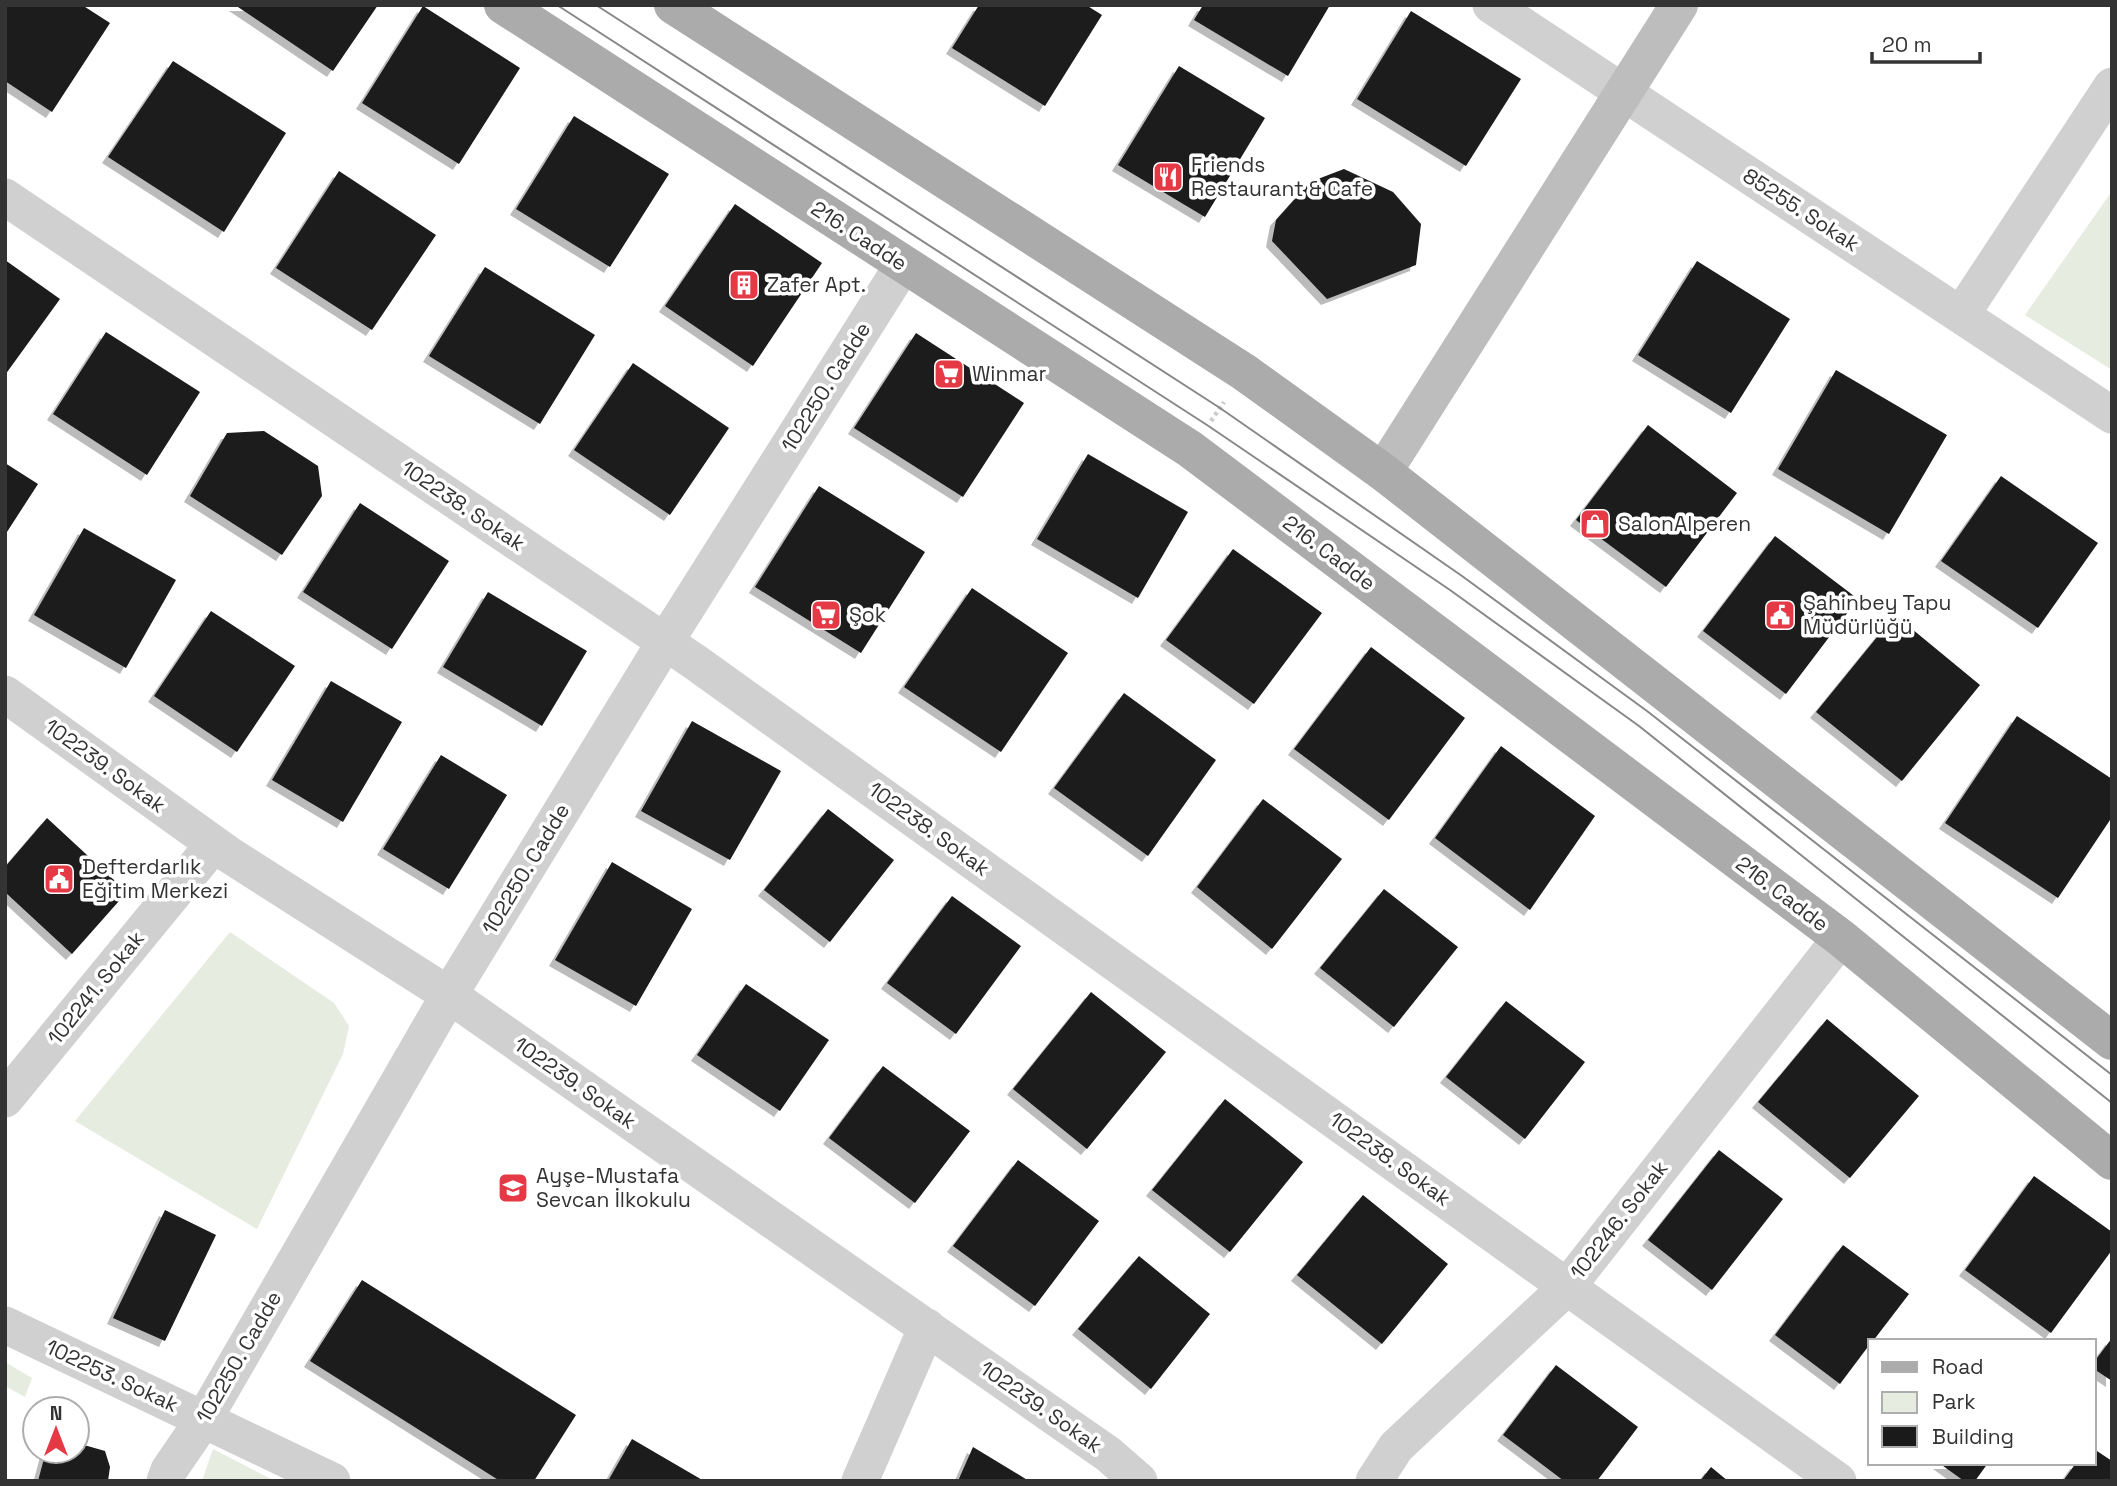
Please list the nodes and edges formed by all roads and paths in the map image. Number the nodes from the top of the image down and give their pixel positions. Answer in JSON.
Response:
{"nodes":[{"id":1,"x":503,"y":5,"type":"edge"},
{"id":2,"x":673,"y":5,"type":"edge"},
{"id":3,"x":1491,"y":5,"type":"edge"},
{"id":4,"x":1679,"y":5,"type":"edge"},
{"id":5,"x":2112,"y":86,"type":"edge"},
{"id":6,"x":1623,"y":94,"type":"junction"},
{"id":7,"x":5,"y":197,"type":"edge"},
{"id":8,"x":903,"y":265,"type":"junction"},
{"id":9,"x":1961,"y":315,"type":"junction"},
{"id":10,"x":1244,"y":372,"type":"junction"},
{"id":11,"x":2112,"y":415,"type":"edge"},
{"id":12,"x":1190,"y":449,"type":"junction"},
{"id":13,"x":1383,"y":472,"type":"junction"},
{"id":14,"x":665,"y":642,"type":"junction"},
{"id":15,"x":5,"y":694,"type":"edge"},
{"id":16,"x":214,"y":844,"type":"junction"},
{"id":17,"x":1841,"y":938,"type":"junction"},
{"id":18,"x":449,"y":995,"type":"junction"},
{"id":19,"x":2112,"y":1041,"type":"edge"},
{"id":20,"x":5,"y":1099,"type":"edge"},
{"id":21,"x":2112,"y":1161,"type":"edge"},
{"id":22,"x":1567,"y":1287,"type":"junction"},
{"id":23,"x":5,"y":1325,"type":"edge"},
{"id":24,"x":927,"y":1327,"type":"junction"},
{"id":25,"x":204,"y":1419,"type":"junction"},
{"id":26,"x":165,"y":1481,"type":"edge"},
{"id":27,"x":332,"y":1481,"type":"edge"},
{"id":28,"x":860,"y":1481,"type":"edge"},
{"id":29,"x":1139,"y":1481,"type":"edge"},
{"id":30,"x":1374,"y":1481,"type":"edge"},
{"id":31,"x":1838,"y":1481,"type":"edge"}],
"edges":[{"from":1,"to":8,"type":"main road","name":"216. Cadde"},
{"from":2,"to":10,"type":"main road"},
{"from":3,"to":6,"type":"street","name":"85255. Sokak"},
{"from":4,"to":6,"type":"street"},
{"from":5,"to":9,"type":"street"},
{"from":6,"to":9,"type":"street","name":"85255. Sokak"},
{"from":6,"to":13,"type":"street"},
{"from":7,"to":14,"type":"street","name":"102238. Sokak"},
{"from":8,"to":12,"type":"main road","name":"216. Cadde"},
{"from":8,"to":14,"type":"street","name":"102250. Cadde"},
{"from":9,"to":11,"type":"street","name":"85255. Sokak"},
{"from":10,"to":12,"type":"path"},
{"from":10,"to":13,"type":"main road"},
{"from":12,"to":17,"type":"main road","name":"216. Cadde"},
{"from":13,"to":19,"type":"main road"},
{"from":14,"to":18,"type":"street","name":"102250. Cadde"},
{"from":14,"to":22,"type":"street","name":"102238. Sokak"},
{"from":15,"to":16,"type":"street","name":"102239. Sokak"},
{"from":16,"to":18,"type":"street","name":"102239. Sokak"},
{"from":16,"to":20,"type":"street","name":"102241. Sokak"},
{"from":17,"to":21,"type":"main road","name":"216. Cadde"},
{"from":17,"to":22,"type":"street","name":"102246. Sokak"},
{"from":18,"to":24,"type":"street","name":"102239. Sokak"},
{"from":18,"to":25,"type":"street","name":"102250. Cadde"},
{"from":22,"to":30,"type":"street","name":"102246. Sokak"},
{"from":22,"to":31,"type":"street","name":"102238. Sokak"},
{"from":23,"to":25,"type":"street","name":"102253. Sokak"},
{"from":24,"to":28,"type":"street"},
{"from":24,"to":29,"type":"street","name":"102239. Sokak"},
{"from":25,"to":26,"type":"street","name":"102250. Cadde"},
{"from":25,"to":27,"type":"street","name":"102253. Sokak"}]}
